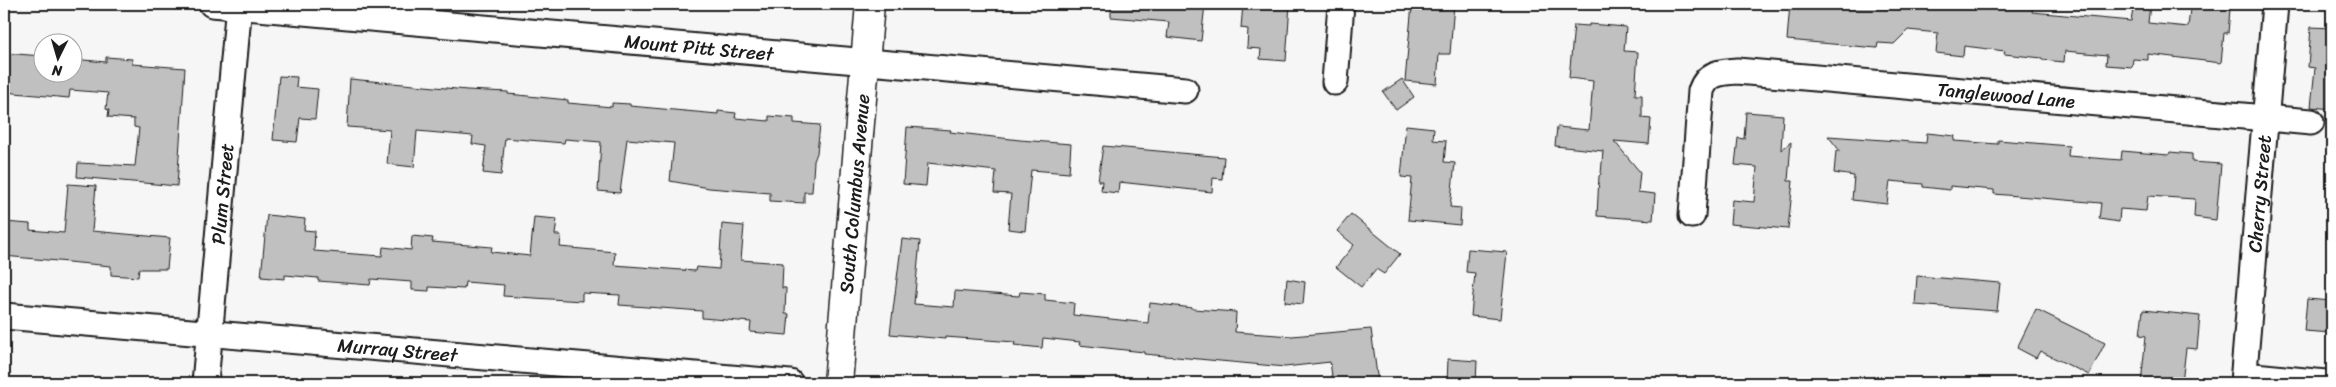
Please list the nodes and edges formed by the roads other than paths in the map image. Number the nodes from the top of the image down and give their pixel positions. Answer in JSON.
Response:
{"nodes":[{"id":1,"x":212,"y":4,"type":"edge"},
{"id":2,"x":870,"y":4,"type":"edge"},
{"id":3,"x":1341,"y":4,"type":"edge"},
{"id":4,"x":2275,"y":4,"type":"edge"},
{"id":5,"x":239,"y":5,"type":"edge"},
{"id":6,"x":865,"y":60,"type":"junction"},
{"id":7,"x":1335,"y":82,"type":"dead end"},
{"id":8,"x":1185,"y":90,"type":"dead end"},
{"id":9,"x":2265,"y":118,"type":"junction"},
{"id":10,"x":2311,"y":122,"type":"dead end"},
{"id":11,"x":1692,"y":215,"type":"dead end"},
{"id":12,"x":4,"y":316,"type":"edge"},
{"id":13,"x":210,"y":335,"type":"junction"},
{"id":14,"x":2243,"y":379,"type":"edge"},
{"id":15,"x":206,"y":383,"type":"edge"},
{"id":16,"x":790,"y":383,"type":"edge"},
{"id":17,"x":838,"y":383,"type":"edge"},
{"id":18,"x":2326,"y":383,"type":"edge"}],
"edges":[{"from":1,"to":5,"type":"street","name":"Mount Pitt Street"},
{"from":2,"to":6,"type":"main road","name":"South Columbus Avenue"},
{"from":3,"to":7,"type":"street"},
{"from":4,"to":9,"type":"street","name":"Cherry Street"},
{"from":5,"to":6,"type":"street","name":"Mount Pitt Street"},
{"from":5,"to":13,"type":"street","name":"Plum Street"},
{"from":6,"to":8,"type":"street","name":"Mount Pitt Street"},
{"from":6,"to":17,"type":"main road","name":"South Columbus Avenue"},
{"from":9,"to":10,"type":"street","name":"Tanglewood Lane"},
{"from":9,"to":11,"type":"street","name":"Tanglewood Lane"},
{"from":9,"to":14,"type":"street","name":"Cherry Street"},
{"from":12,"to":13,"type":"street","name":"Murray Street"},
{"from":13,"to":15,"type":"street","name":"Plum Street"},
{"from":13,"to":16,"type":"street","name":"Murray Street"},
{"from":14,"to":18,"type":"street"}]}
